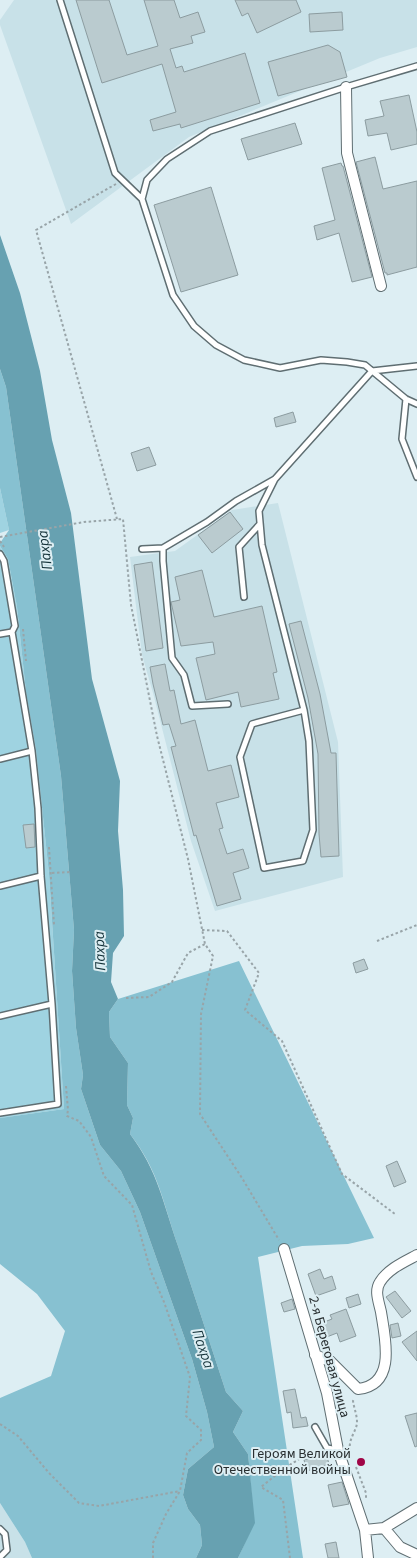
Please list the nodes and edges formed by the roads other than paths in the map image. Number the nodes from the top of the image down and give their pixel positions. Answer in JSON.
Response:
{"nodes":[{"id":1,"x":60,"y":0,"type":"edge"},
{"id":2,"x":417,"y":66,"type":"edge"},
{"id":3,"x":346,"y":87,"type":"junction"},
{"id":4,"x":142,"y":199,"type":"junction"},
{"id":5,"x":381,"y":286,"type":"dead end"},
{"id":6,"x":417,"y":366,"type":"edge"},
{"id":7,"x":372,"y":371,"type":"junction"},
{"id":8,"x":406,"y":399,"type":"junction"},
{"id":9,"x":417,"y":404,"type":"edge"},
{"id":10,"x":417,"y":477,"type":"edge"},
{"id":11,"x":275,"y":479,"type":"junction"},
{"id":12,"x":260,"y":524,"type":"junction"},
{"id":13,"x":163,"y":548,"type":"junction"},
{"id":14,"x":142,"y":549,"type":"dead end"},
{"id":15,"x":0,"y":554,"type":"edge"},
{"id":16,"x":244,"y":597,"type":"dead end"},
{"id":17,"x":12,"y":632,"type":"junction"},
{"id":18,"x":0,"y":634,"type":"edge"},
{"id":19,"x":228,"y":704,"type":"dead end"},
{"id":20,"x":304,"y":710,"type":"junction"},
{"id":21,"x":32,"y":751,"type":"junction"},
{"id":22,"x":0,"y":758,"type":"edge"},
{"id":23,"x":41,"y":876,"type":"junction"},
{"id":24,"x":0,"y":886,"type":"edge"},
{"id":25,"x":52,"y":1004,"type":"junction"},
{"id":26,"x":0,"y":1016,"type":"edge"},
{"id":27,"x":0,"y":1113,"type":"edge"},
{"id":28,"x":284,"y":1249,"type":"road end"},
{"id":29,"x":417,"y":1255,"type":"edge"},
{"id":30,"x":315,"y":1355,"type":"junction"},
{"id":31,"x":315,"y":1427,"type":"dead end"},
{"id":32,"x":332,"y":1449,"type":"junction"},
{"id":33,"x":417,"y":1508,"type":"edge"},
{"id":34,"x":384,"y":1528,"type":"junction"},
{"id":35,"x":0,"y":1529,"type":"edge"},
{"id":36,"x":364,"y":1530,"type":"junction"},
{"id":37,"x":417,"y":1555,"type":"edge"},
{"id":38,"x":0,"y":1557,"type":"edge"},
{"id":39,"x":368,"y":1558,"type":"edge"}],
"edges":[{"from":1,"to":4,"type":"lane"},
{"from":2,"to":3,"type":"lane"},
{"from":3,"to":4,"type":"lane"},
{"from":3,"to":5,"type":"street"},
{"from":4,"to":7,"type":"lane"},
{"from":6,"to":7,"type":"lane"},
{"from":7,"to":8,"type":"lane"},
{"from":7,"to":11,"type":"lane"},
{"from":8,"to":9,"type":"lane"},
{"from":8,"to":10,"type":"lane"},
{"from":11,"to":12,"type":"lane"},
{"from":11,"to":13,"type":"lane"},
{"from":12,"to":16,"type":"lane"},
{"from":12,"to":20,"type":"lane"},
{"from":13,"to":14,"type":"lane"},
{"from":13,"to":19,"type":"lane"},
{"from":15,"to":17,"type":"lane"},
{"from":17,"to":18,"type":"lane"},
{"from":17,"to":21,"type":"lane"},
{"from":20,"to":20,"type":"lane"},
{"from":21,"to":22,"type":"lane"},
{"from":21,"to":23,"type":"lane"},
{"from":23,"to":24,"type":"lane"},
{"from":23,"to":25,"type":"lane"},
{"from":25,"to":26,"type":"lane"},
{"from":25,"to":27,"type":"lane"},
{"from":28,"to":30,"type":"street","name":"2-я Береговая улица"},
{"from":29,"to":30,"type":"street"},
{"from":30,"to":32,"type":"street","name":"2-я Береговая улица"},
{"from":31,"to":32,"type":"lane"},
{"from":32,"to":36,"type":"street","name":"2-я Береговая улица"},
{"from":33,"to":34,"type":"street"},
{"from":34,"to":36,"type":"street"},
{"from":34,"to":37,"type":"street"},
{"from":35,"to":38,"type":"lane"},
{"from":36,"to":39,"type":"street","name":"2-я Береговая улица"}]}
